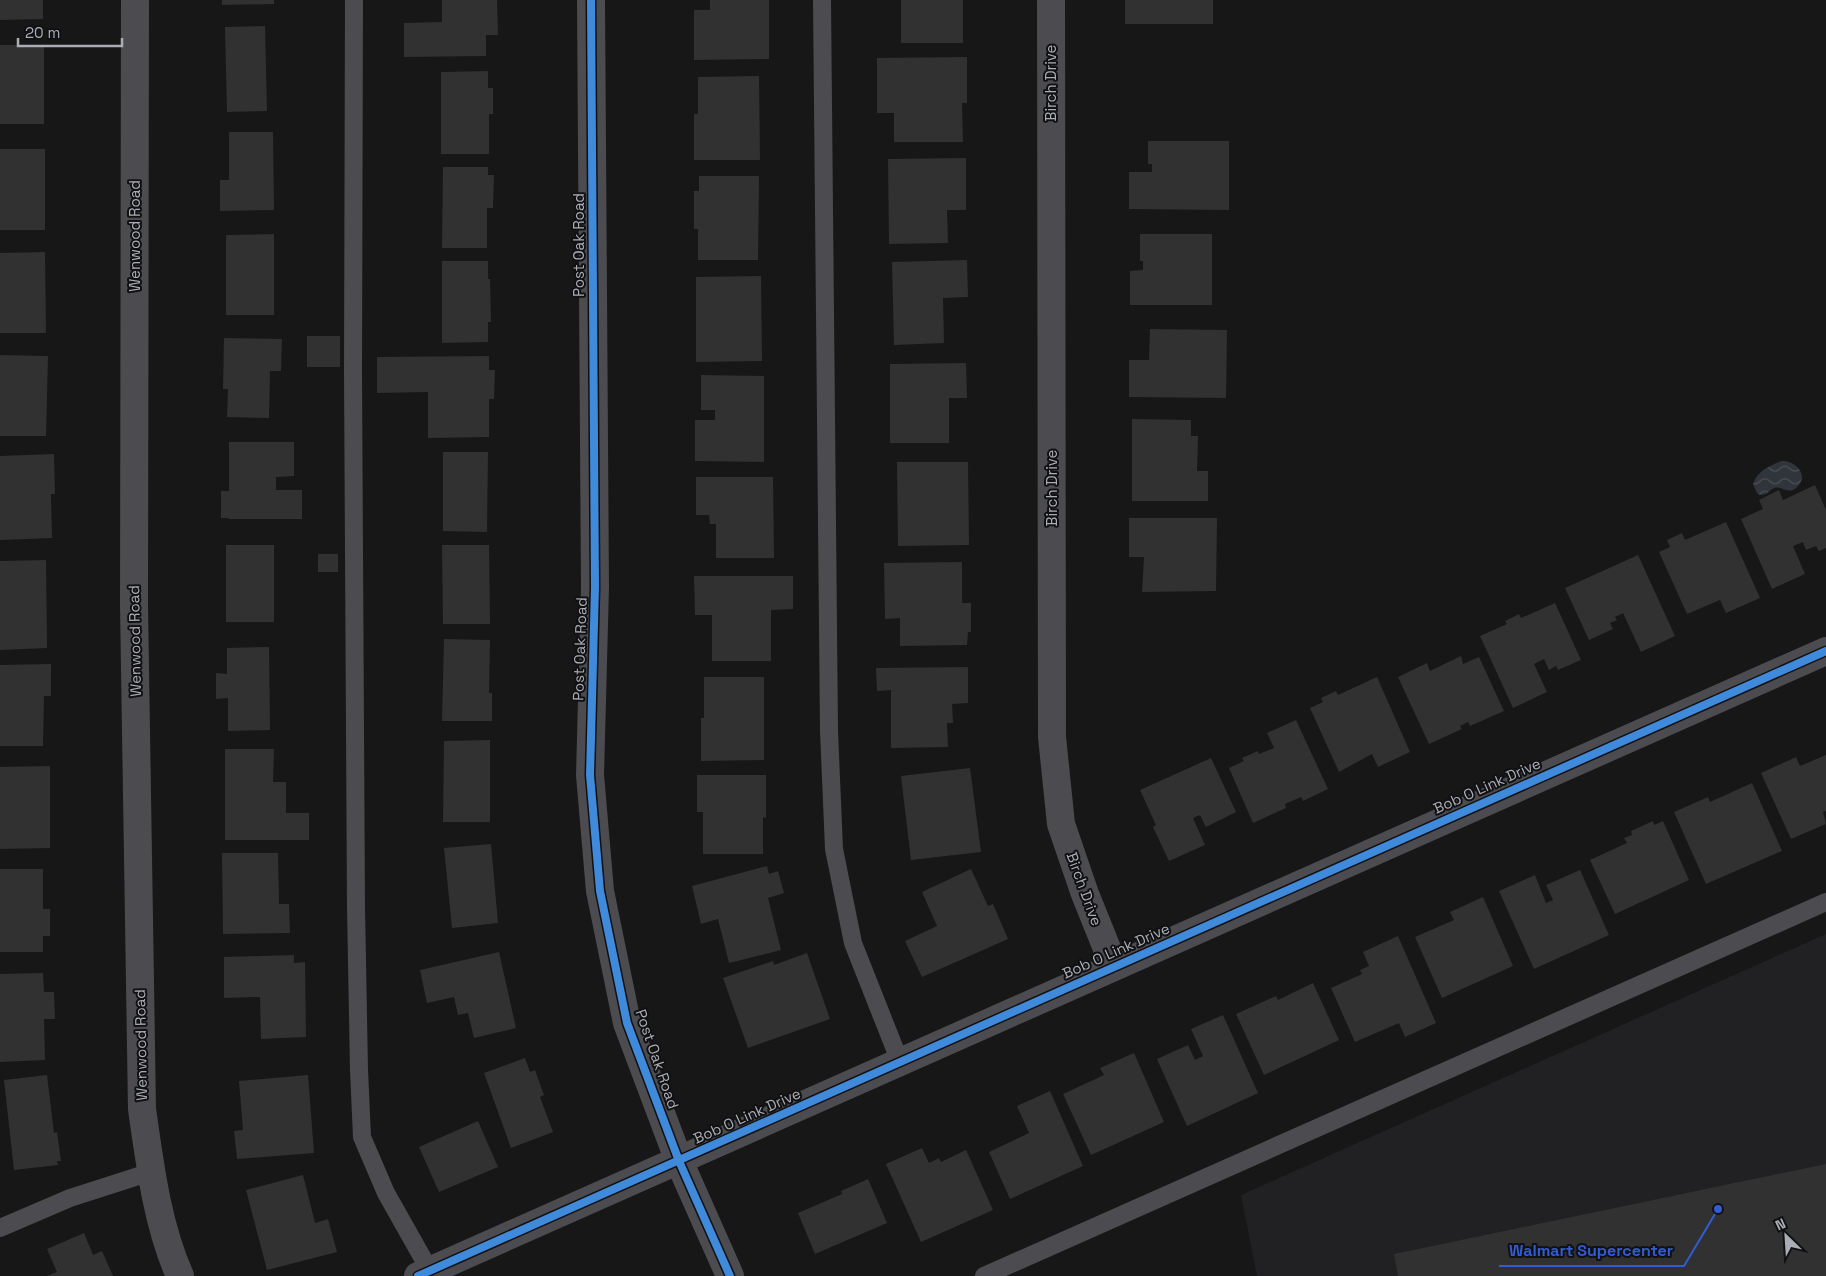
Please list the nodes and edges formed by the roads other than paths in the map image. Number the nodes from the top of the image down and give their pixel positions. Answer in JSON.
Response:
{"nodes":[{"id":1,"x":135,"y":0,"type":"edge"},
{"id":2,"x":354,"y":0,"type":"edge"},
{"id":3,"x":591,"y":0,"type":"edge"},
{"id":4,"x":822,"y":0,"type":"edge"},
{"id":5,"x":1051,"y":0,"type":"edge"},
{"id":6,"x":1826,"y":651,"type":"edge"},
{"id":7,"x":1826,"y":902,"type":"edge"},
{"id":8,"x":1114,"y":966,"type":"junction"},
{"id":9,"x":900,"y":1062,"type":"junction"},
{"id":10,"x":679,"y":1161,"type":"junction"},
{"id":11,"x":151,"y":1172,"type":"junction"},
{"id":12,"x":0,"y":1228,"type":"edge"},
{"id":13,"x":424,"y":1274,"type":"edge"},
{"id":14,"x":180,"y":1276,"type":"edge"},
{"id":15,"x":730,"y":1276,"type":"edge"},
{"id":16,"x":984,"y":1276,"type":"edge"}],
"edges":[{"from":1,"to":11,"type":"street","name":"Wenwood Road"},
{"from":2,"to":13,"type":"lane"},
{"from":3,"to":10,"type":"street","name":"Post Oak Road"},
{"from":4,"to":9,"type":"lane"},
{"from":5,"to":8,"type":"street","name":"Birch Drive"},
{"from":6,"to":8,"type":"street","name":"Bob O Link Drive"},
{"from":7,"to":16,"type":"lane"},
{"from":8,"to":9,"type":"street","name":"Bob O Link Drive"},
{"from":9,"to":10,"type":"street","name":"Bob O Link Drive"},
{"from":10,"to":13,"type":"street","name":"Bob O Link Drive"},
{"from":10,"to":15,"type":"street","name":"Post Oak Road"},
{"from":11,"to":12,"type":"lane"},
{"from":11,"to":14,"type":"street","name":"Wenwood Road"}]}
